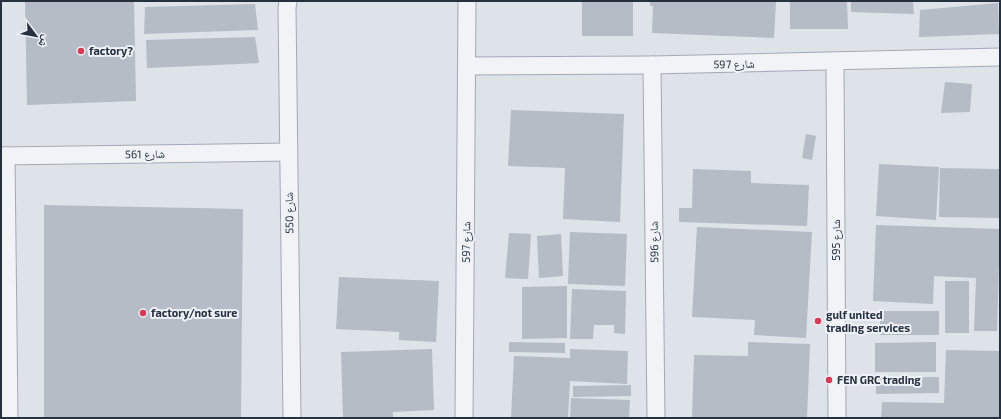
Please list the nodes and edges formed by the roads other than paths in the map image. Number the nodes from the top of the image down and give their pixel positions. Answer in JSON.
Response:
{"nodes":[{"id":1,"x":468,"y":1,"type":"edge"},
{"id":2,"x":287,"y":3,"type":"edge"},
{"id":3,"x":1000,"y":57,"type":"edge"},
{"id":4,"x":835,"y":62,"type":"junction"},
{"id":5,"x":652,"y":65,"type":"junction"},
{"id":6,"x":468,"y":66,"type":"junction"},
{"id":7,"x":288,"y":152,"type":"junction"},
{"id":8,"x":4,"y":156,"type":"edge"},
{"id":9,"x":9,"y":418,"type":"edge"},
{"id":10,"x":292,"y":418,"type":"edge"},
{"id":11,"x":464,"y":418,"type":"edge"},
{"id":12,"x":656,"y":418,"type":"edge"},
{"id":13,"x":837,"y":418,"type":"edge"}],
"edges":[{"from":1,"to":6,"type":"street","name":"شارع 597"},
{"from":2,"to":7,"type":"street","name":"شارع 550"},
{"from":3,"to":4,"type":"street","name":"شارع 597"},
{"from":4,"to":5,"type":"street","name":"شارع 597"},
{"from":4,"to":13,"type":"street","name":"شارع 595"},
{"from":5,"to":6,"type":"street","name":"شارع 597"},
{"from":5,"to":12,"type":"street","name":"شارع 596"},
{"from":6,"to":11,"type":"street","name":"شارع 597"},
{"from":7,"to":8,"type":"street","name":"شارع 561"},
{"from":7,"to":10,"type":"street","name":"شارع 550"},
{"from":8,"to":9,"type":"street"}]}
